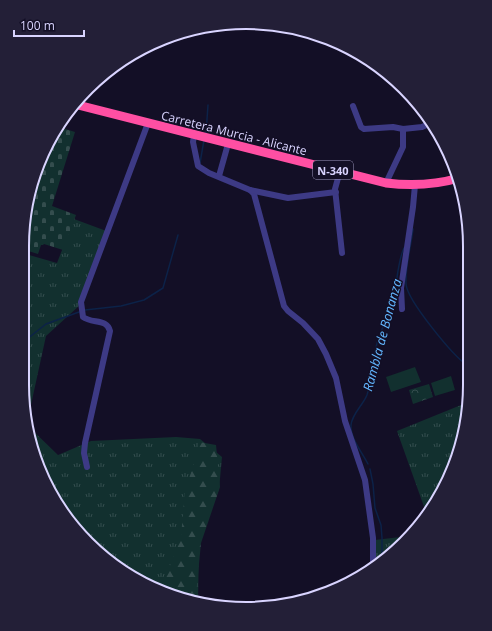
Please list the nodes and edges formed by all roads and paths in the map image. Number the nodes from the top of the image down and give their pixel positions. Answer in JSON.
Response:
{"nodes":[{"id":1,"x":81,"y":106,"type":"edge"},
{"id":2,"x":353,"y":106,"type":"dead end"},
{"id":3,"x":148,"y":123,"type":"junction"},
{"id":4,"x":426,"y":125,"type":"edge"},
{"id":5,"x":403,"y":129,"type":"junction"},
{"id":6,"x":197,"y":136,"type":"junction"},
{"id":7,"x":228,"y":144,"type":"junction"},
{"id":8,"x":340,"y":171,"type":"junction"},
{"id":9,"x":219,"y":176,"type":"junction"},
{"id":10,"x":452,"y":180,"type":"edge"},
{"id":11,"x":386,"y":183,"type":"junction"},
{"id":12,"x":415,"y":185,"type":"junction"},
{"id":13,"x":250,"y":190,"type":"junction"},
{"id":14,"x":336,"y":192,"type":"junction"},
{"id":15,"x":342,"y":253,"type":"dead end"},
{"id":16,"x":402,"y":309,"type":"dead end"},
{"id":17,"x":88,"y":467,"type":"dead end"},
{"id":18,"x":373,"y":561,"type":"edge"}],
"edges":[{"from":1,"to":3,"type":"highway","name":"Carretera Murcia - Alicante","number":"N-340"},
{"from":2,"to":5,"type":"street"},
{"from":3,"to":6,"type":"highway","name":"Carretera Murcia - Alicante","number":"N-340"},
{"from":3,"to":17,"type":"street"},
{"from":4,"to":5,"type":"street"},
{"from":5,"to":11,"type":"street"},
{"from":6,"to":7,"type":"highway","name":"Carretera Murcia - Alicante","number":"N-340"},
{"from":6,"to":9,"type":"street"},
{"from":7,"to":8,"type":"highway","name":"Carretera Murcia - Alicante","number":"N-340"},
{"from":7,"to":9,"type":"street"},
{"from":8,"to":11,"type":"highway","name":"Carretera Murcia - Alicante","number":"N-340"},
{"from":8,"to":14,"type":"street"},
{"from":9,"to":13,"type":"street"},
{"from":10,"to":12,"type":"highway","name":"Carretera Murcia - Alicante","number":"N-340"},
{"from":11,"to":12,"type":"highway","name":"Carretera Murcia - Alicante","number":"N-340"},
{"from":12,"to":16,"type":"street"},
{"from":13,"to":14,"type":"street"},
{"from":13,"to":18,"type":"street"},
{"from":14,"to":15,"type":"street"}]}
